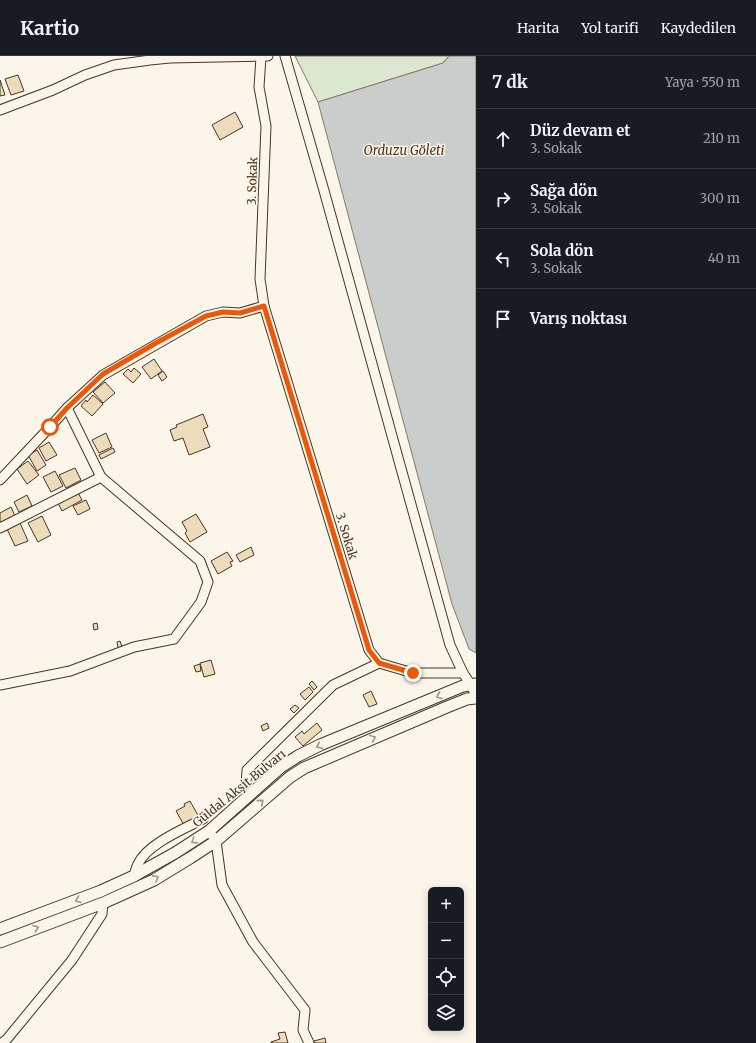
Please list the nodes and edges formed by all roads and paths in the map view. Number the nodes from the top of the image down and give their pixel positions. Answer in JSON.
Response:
{"nodes":[{"id":1,"x":264,"y":56,"type":"edge"},
{"id":2,"x":285,"y":56,"type":"edge"},
{"id":3,"x":0,"y":110,"type":"edge"},
{"id":4,"x":264,"y":306,"type":"junction"},
{"id":5,"x":67,"y":408,"type":"junction"},
{"id":6,"x":101,"y":477,"type":"junction"},
{"id":7,"x":0,"y":480,"type":"edge"},
{"id":8,"x":0,"y":528,"type":"edge"},
{"id":9,"x":379,"y":663,"type":"junction"},
{"id":10,"x":463,"y":673,"type":"junction"},
{"id":11,"x":0,"y":685,"type":"edge"},
{"id":12,"x":473,"y":685,"type":"edge"},
{"id":13,"x":476,"y":697,"type":"edge"},
{"id":14,"x":246,"y":785,"type":"dead end"},
{"id":15,"x":203,"y":819,"type":"dead end"},
{"id":16,"x":209,"y":831,"type":"junction"},
{"id":17,"x":216,"y":841,"type":"junction"},
{"id":18,"x":134,"y":876,"type":"junction"},
{"id":19,"x":104,"y":903,"type":"junction"},
{"id":20,"x":0,"y":929,"type":"edge"},
{"id":21,"x":0,"y":942,"type":"edge"},
{"id":22,"x":2,"y":1043,"type":"edge"},
{"id":23,"x":309,"y":1043,"type":"edge"}],
"edges":[{"from":1,"to":3,"type":"street"},
{"from":1,"to":4,"type":"street","name":"3. Sokak"},
{"from":2,"to":10,"type":"street"},
{"from":4,"to":5,"type":"street"},
{"from":4,"to":9,"type":"street","name":"3. Sokak"},
{"from":5,"to":6,"type":"street"},
{"from":5,"to":7,"type":"street"},
{"from":6,"to":8,"type":"street"},
{"from":6,"to":11,"type":"street"},
{"from":9,"to":10,"type":"street"},
{"from":9,"to":14,"type":"street"},
{"from":10,"to":12,"type":"street"},
{"from":12,"to":13,"type":"street"},
{"from":12,"to":16,"type":"main road","name":"Güldal Akşit Bulvarı","one_way":true},
{"from":17,"to":13,"type":"main road","name":"Güldal Akşit Bulvarı","one_way":true},
{"from":15,"to":18,"type":"street"},
{"from":16,"to":17,"type":"street"},
{"from":16,"to":18,"type":"main road","name":"Güldal Akşit Bulvarı","one_way":true},
{"from":19,"to":17,"type":"main road","name":"Güldal Akşit Bulvarı","one_way":true},
{"from":17,"to":23,"type":"street"},
{"from":18,"to":20,"type":"main road","name":"Güldal Akşit Bulvarı","one_way":true},
{"from":21,"to":19,"type":"main road","name":"Güldal Akşit Bulvarı","one_way":true},
{"from":19,"to":22,"type":"street"}]}
